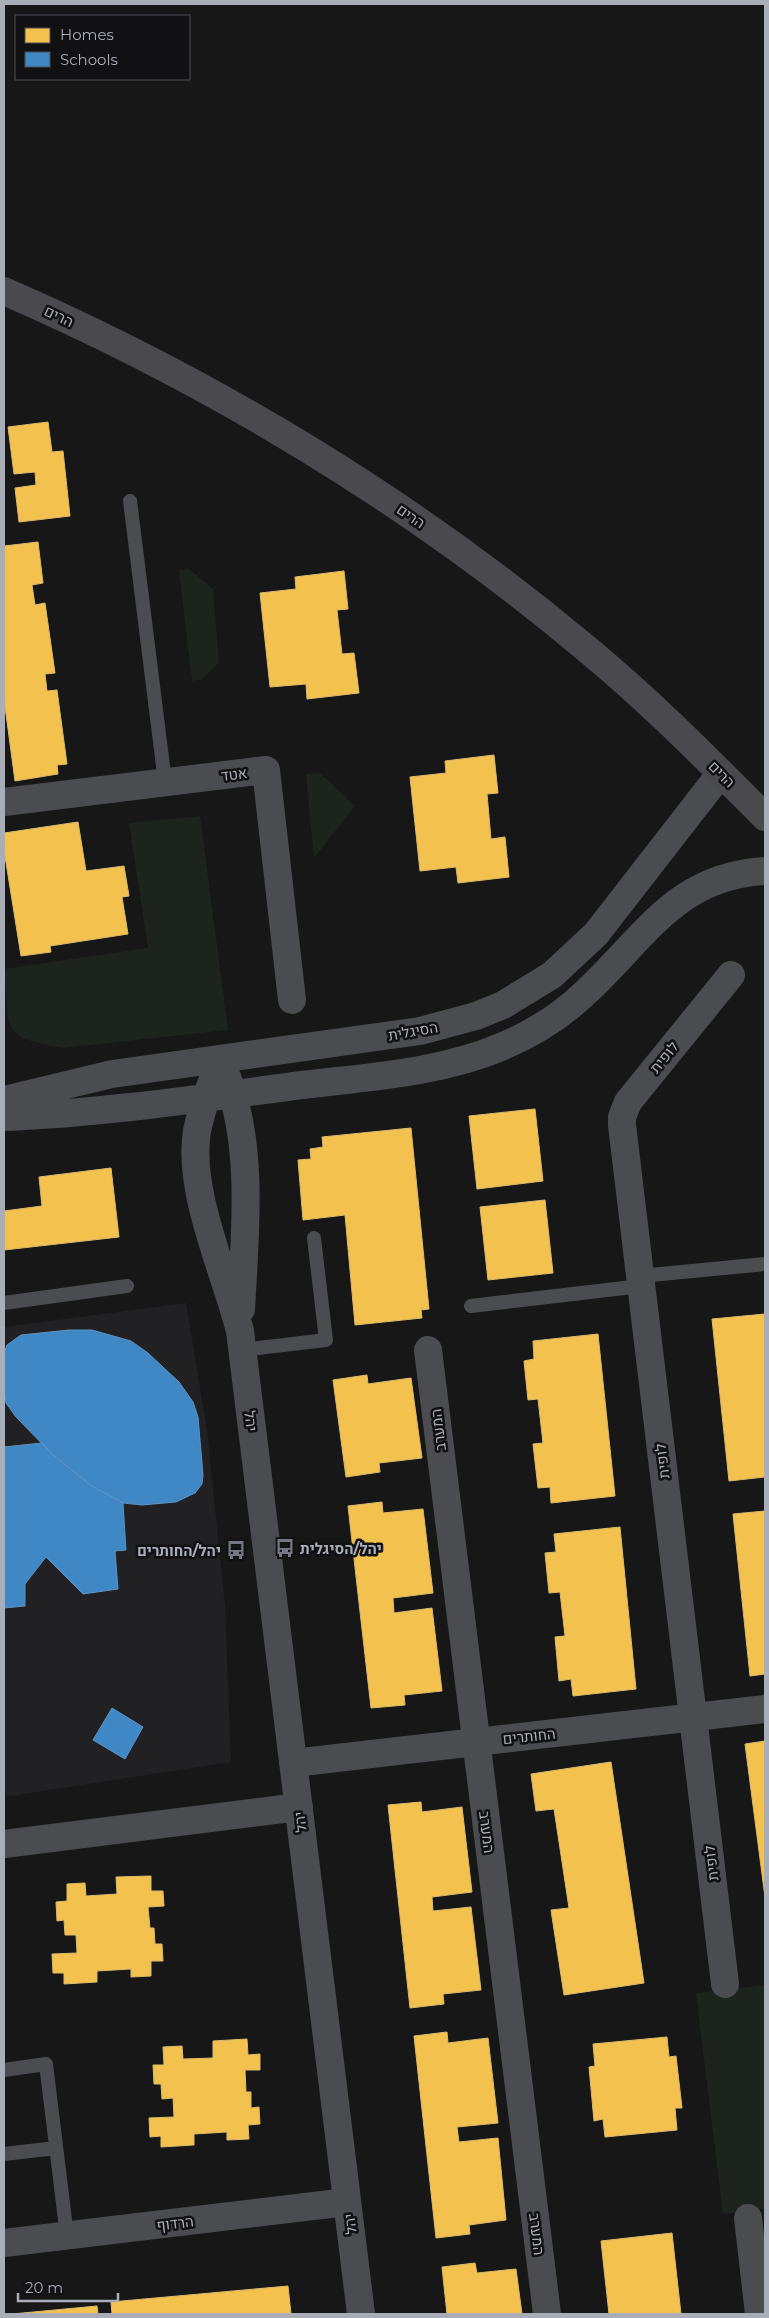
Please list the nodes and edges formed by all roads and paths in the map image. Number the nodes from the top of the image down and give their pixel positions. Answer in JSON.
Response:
{"nodes":[{"id":1,"x":4,"y":291,"type":"edge"},
{"id":2,"x":130,"y":501,"type":"dead end"},
{"id":3,"x":721,"y":773,"type":"junction"},
{"id":4,"x":165,"y":782,"type":"junction"},
{"id":5,"x":4,"y":802,"type":"edge"},
{"id":6,"x":765,"y":817,"type":"edge"},
{"id":7,"x":765,"y":871,"type":"edge"},
{"id":8,"x":731,"y":975,"type":"dead end"},
{"id":9,"x":292,"y":1000,"type":"dead end"},
{"id":10,"x":221,"y":1059,"type":"junction"},
{"id":11,"x":234,"y":1094,"type":"junction"},
{"id":12,"x":205,"y":1098,"type":"junction"},
{"id":13,"x":4,"y":1100,"type":"edge"},
{"id":14,"x":4,"y":1117,"type":"edge"},
{"id":15,"x":314,"y":1238,"type":"dead end"},
{"id":16,"x":765,"y":1264,"type":"edge"},
{"id":17,"x":641,"y":1281,"type":"junction"},
{"id":18,"x":127,"y":1286,"type":"dead end"},
{"id":19,"x":4,"y":1303,"type":"edge"},
{"id":20,"x":470,"y":1306,"type":"dead end"},
{"id":21,"x":241,"y":1340,"type":"junction"},
{"id":22,"x":428,"y":1350,"type":"dead end"},
{"id":23,"x":765,"y":1710,"type":"edge"},
{"id":24,"x":693,"y":1718,"type":"junction"},
{"id":25,"x":476,"y":1742,"type":"junction"},
{"id":26,"x":293,"y":1763,"type":"junction"},
{"id":27,"x":298,"y":1807,"type":"junction"},
{"id":28,"x":4,"y":1844,"type":"edge"},
{"id":29,"x":725,"y":1984,"type":"dead end"},
{"id":30,"x":4,"y":2070,"type":"edge"},
{"id":31,"x":56,"y":2148,"type":"junction"},
{"id":32,"x":4,"y":2154,"type":"edge"},
{"id":33,"x":347,"y":2202,"type":"junction"},
{"id":34,"x":748,"y":2218,"type":"dead end"},
{"id":35,"x":67,"y":2236,"type":"junction"},
{"id":36,"x":4,"y":2244,"type":"edge"},
{"id":37,"x":361,"y":2314,"type":"edge"},
{"id":38,"x":547,"y":2314,"type":"edge"},
{"id":39,"x":759,"y":2314,"type":"edge"}],
"edges":[{"from":1,"to":3,"type":"main road","name":"הרים"},
{"from":2,"to":4,"type":"lane"},
{"from":3,"to":6,"type":"main road","name":"הרים"},
{"from":3,"to":10,"type":"street","name":"הסיגלית"},
{"from":4,"to":5,"type":"street","name":"אטד"},
{"from":4,"to":9,"type":"street","name":"אטד"},
{"from":7,"to":11,"type":"street"},
{"from":8,"to":17,"type":"street","name":"לופית"},
{"from":10,"to":11,"type":"street","name":"יהל"},
{"from":10,"to":12,"type":"street","name":"יהל"},
{"from":10,"to":13,"type":"street","name":"הסיגלית"},
{"from":11,"to":12,"type":"street"},
{"from":11,"to":21,"type":"street","name":"יהל"},
{"from":12,"to":14,"type":"street"},
{"from":12,"to":21,"type":"street","name":"יהל"},
{"from":15,"to":21,"type":"lane"},
{"from":16,"to":17,"type":"lane"},
{"from":17,"to":20,"type":"lane"},
{"from":17,"to":24,"type":"street","name":"לופית"},
{"from":18,"to":19,"type":"lane"},
{"from":21,"to":26,"type":"street","name":"יהל"},
{"from":22,"to":25,"type":"street","name":"המערב"},
{"from":23,"to":24,"type":"street","name":"החותרים"},
{"from":24,"to":25,"type":"street","name":"החותרים"},
{"from":24,"to":29,"type":"street","name":"לופית"},
{"from":25,"to":26,"type":"street","name":"החותרים"},
{"from":25,"to":38,"type":"street","name":"המערב"},
{"from":26,"to":27,"type":"street","name":"יהל"},
{"from":27,"to":28,"type":"street"},
{"from":27,"to":33,"type":"street","name":"יהל"},
{"from":30,"to":31,"type":"lane"},
{"from":31,"to":32,"type":"lane"},
{"from":31,"to":35,"type":"lane"},
{"from":33,"to":35,"type":"street","name":"הרדוף"},
{"from":33,"to":37,"type":"street","name":"יהל"},
{"from":34,"to":39,"type":"street"},
{"from":35,"to":36,"type":"street","name":"הרדוף"}]}
